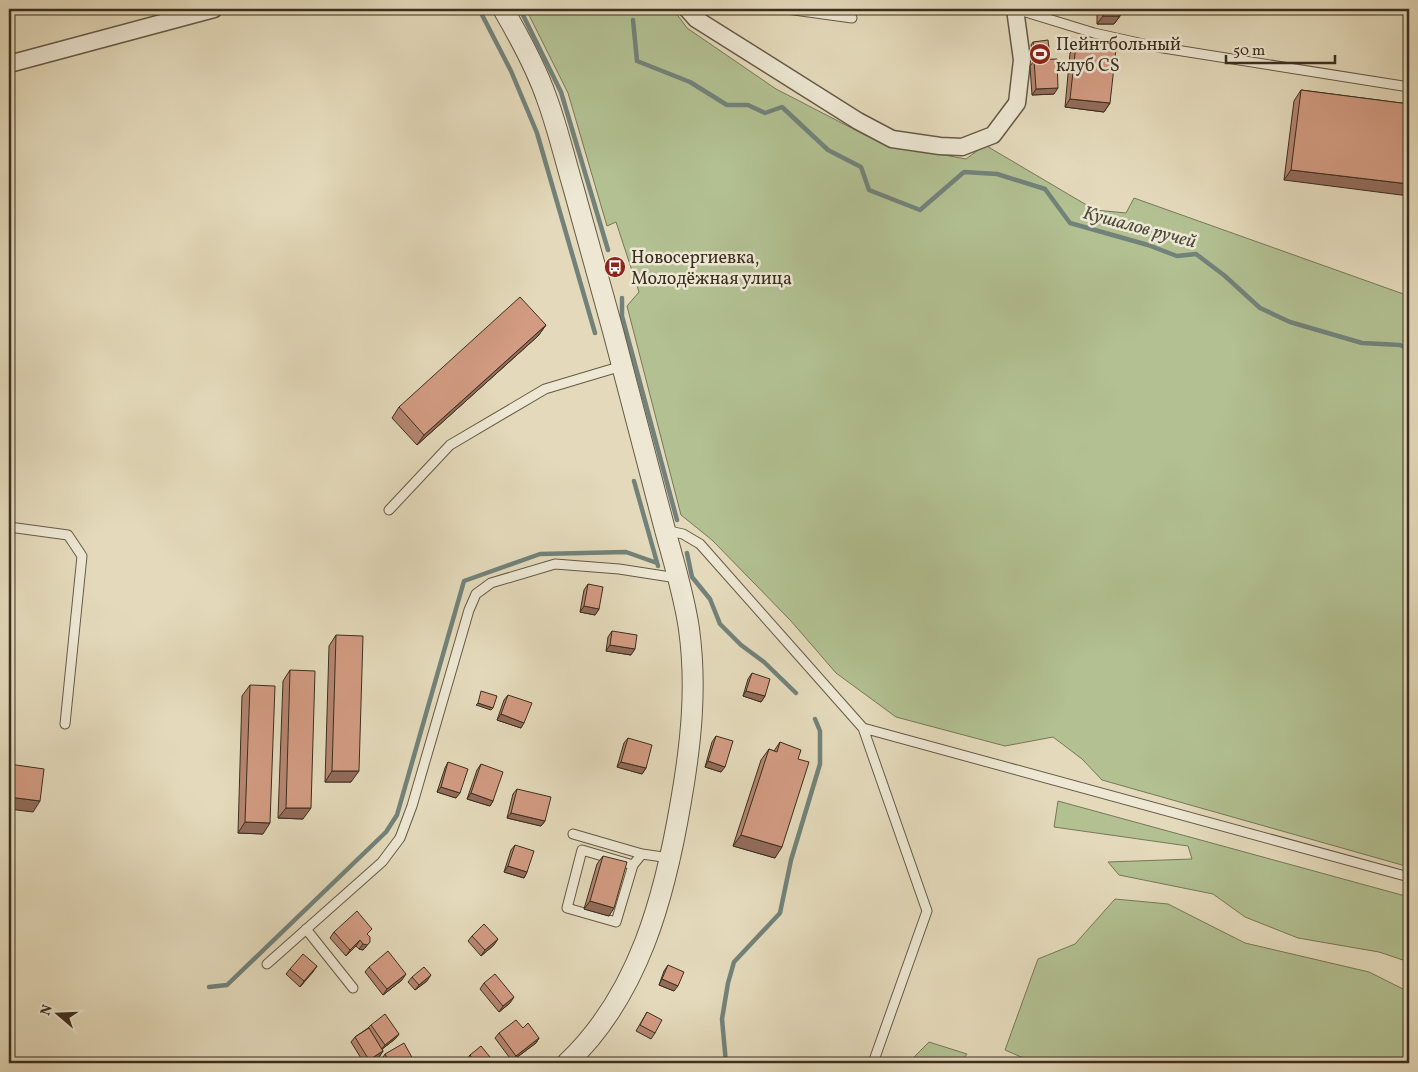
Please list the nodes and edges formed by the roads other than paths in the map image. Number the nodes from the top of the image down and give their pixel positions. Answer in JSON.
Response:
{"nodes":[{"id":1,"x":214,"y":9,"type":"edge"},
{"id":2,"x":503,"y":9,"type":"edge"},
{"id":3,"x":687,"y":9,"type":"edge"},
{"id":4,"x":787,"y":9,"type":"edge"},
{"id":5,"x":1016,"y":9,"type":"edge"},
{"id":6,"x":852,"y":18,"type":"dead end"},
{"id":7,"x":9,"y":64,"type":"edge"},
{"id":8,"x":1409,"y":86,"type":"edge"},
{"id":9,"x":622,"y":366,"type":"junction"},
{"id":10,"x":389,"y":510,"type":"dead end"},
{"id":11,"x":9,"y":527,"type":"edge"},
{"id":12,"x":665,"y":530,"type":"junction"},
{"id":13,"x":677,"y":578,"type":"junction"},
{"id":14,"x":65,"y":724,"type":"dead end"},
{"id":15,"x":863,"y":728,"type":"junction"},
{"id":16,"x":573,"y":834,"type":"dead end"},
{"id":17,"x":642,"y":854,"type":"junction"},
{"id":18,"x":670,"y":858,"type":"junction"},
{"id":19,"x":633,"y":865,"type":"junction"},
{"id":20,"x":1409,"y":878,"type":"edge"},
{"id":21,"x":306,"y":929,"type":"junction"},
{"id":22,"x":267,"y":964,"type":"dead end"},
{"id":23,"x":352,"y":988,"type":"dead end"},
{"id":24,"x":567,"y":1063,"type":"edge"},
{"id":25,"x":873,"y":1063,"type":"edge"}],
"edges":[{"from":1,"to":7,"type":"street"},
{"from":2,"to":9,"type":"street"},
{"from":3,"to":5,"type":"street"},
{"from":4,"to":6,"type":"lane"},
{"from":5,"to":8,"type":"lane"},
{"from":9,"to":10,"type":"lane"},
{"from":9,"to":12,"type":"street"},
{"from":11,"to":14,"type":"lane"},
{"from":12,"to":13,"type":"street"},
{"from":12,"to":15,"type":"lane"},
{"from":13,"to":18,"type":"street"},
{"from":13,"to":21,"type":"lane"},
{"from":15,"to":20,"type":"lane"},
{"from":15,"to":25,"type":"lane"},
{"from":16,"to":17,"type":"lane"},
{"from":17,"to":18,"type":"lane"},
{"from":17,"to":19,"type":"lane"},
{"from":18,"to":24,"type":"street"},
{"from":19,"to":19,"type":"lane"},
{"from":21,"to":22,"type":"lane"},
{"from":21,"to":23,"type":"lane"}]}
